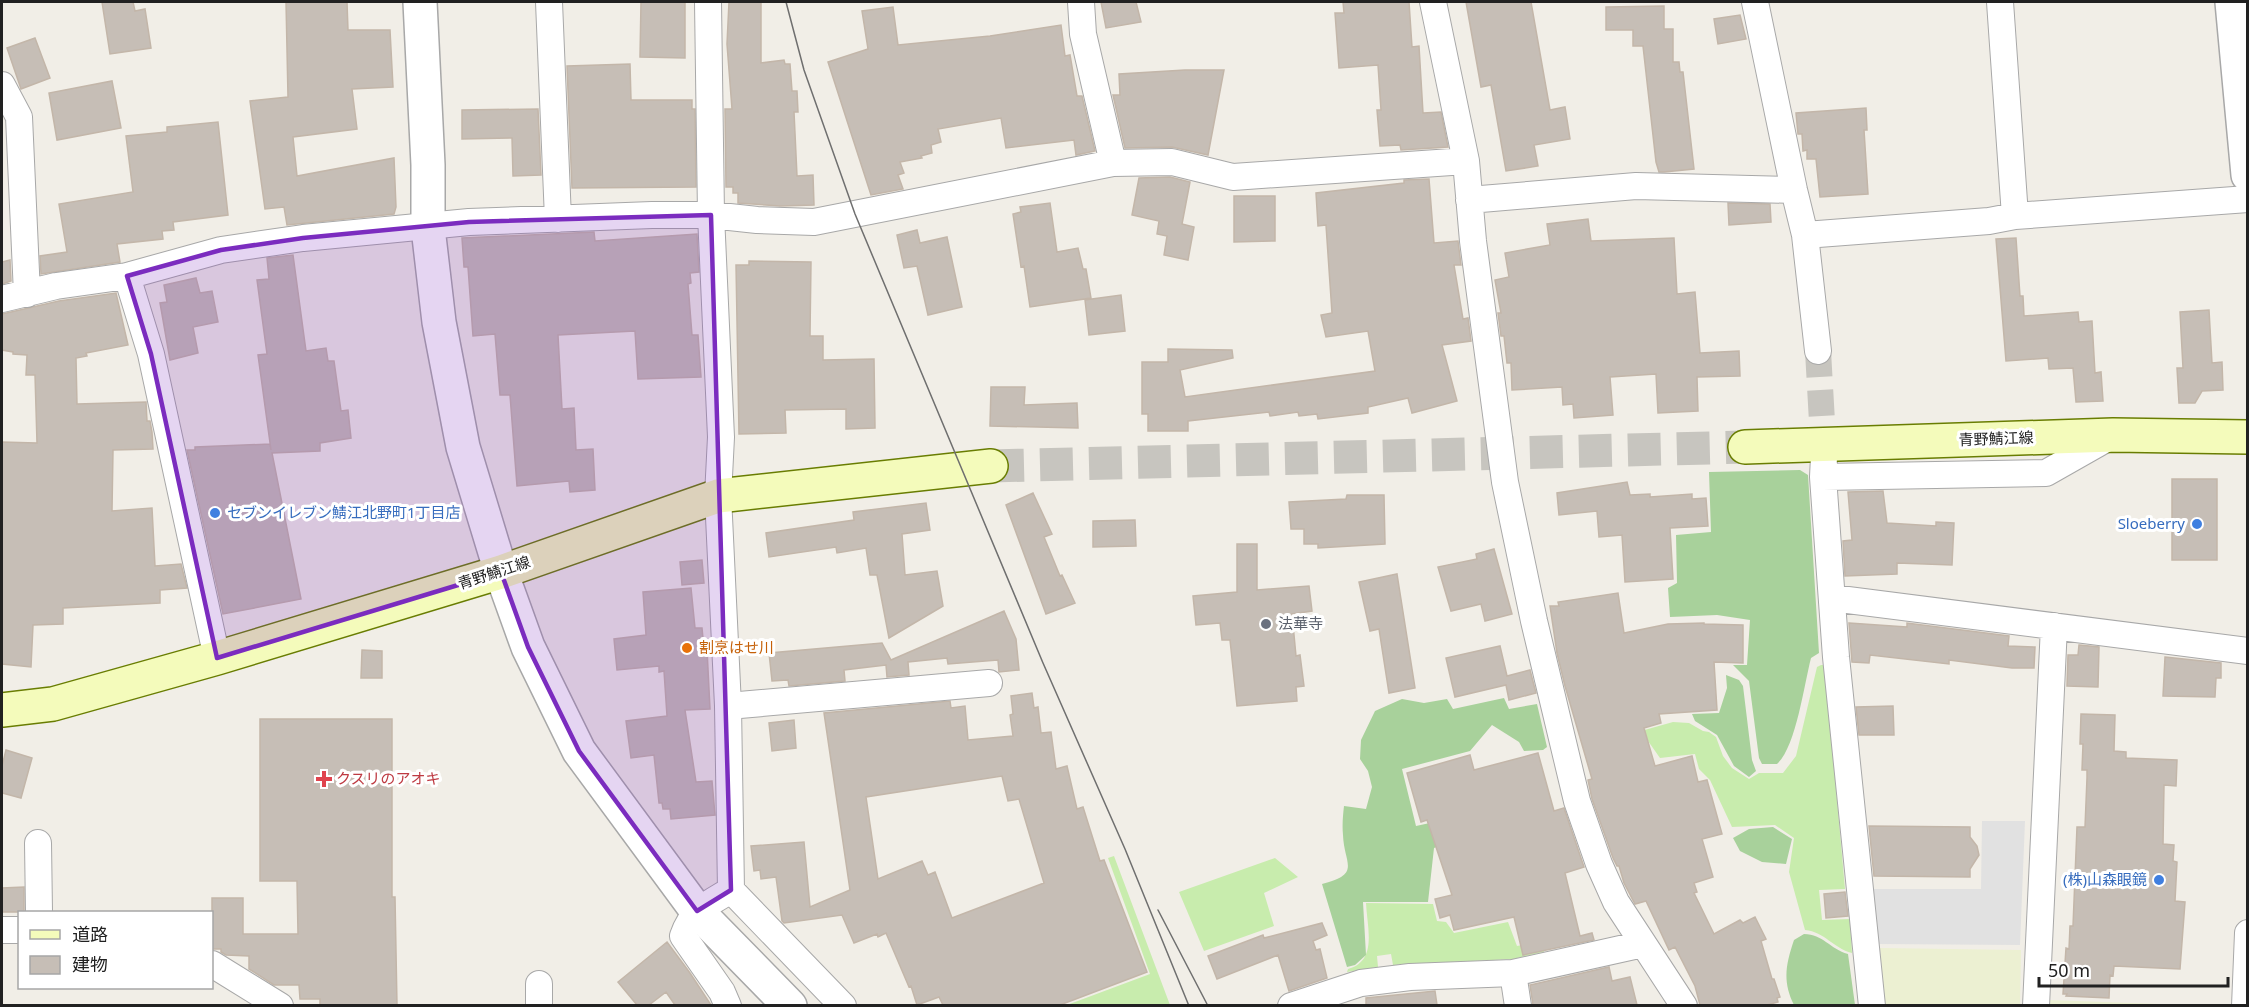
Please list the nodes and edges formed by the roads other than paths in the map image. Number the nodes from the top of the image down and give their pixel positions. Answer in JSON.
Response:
{"nodes":[{"id":1,"x":420,"y":2,"type":"edge"},
{"id":2,"x":549,"y":2,"type":"edge"},
{"id":3,"x":708,"y":2,"type":"edge"},
{"id":4,"x":1081,"y":2,"type":"edge"},
{"id":5,"x":1433,"y":2,"type":"edge"},
{"id":6,"x":1755,"y":2,"type":"edge"},
{"id":7,"x":2000,"y":2,"type":"edge"},
{"id":8,"x":2232,"y":2,"type":"edge"},
{"id":9,"x":2,"y":85,"type":"edge"},
{"id":10,"x":1466,"y":161,"type":"junction"},
{"id":11,"x":1113,"y":163,"type":"junction"},
{"id":12,"x":2247,"y":175,"type":"edge"},
{"id":13,"x":1794,"y":190,"type":"junction"},
{"id":14,"x":2247,"y":199,"type":"edge"},
{"id":15,"x":1469,"y":200,"type":"junction"},
{"id":16,"x":711,"y":215,"type":"junction"},
{"id":17,"x":2015,"y":216,"type":"junction"},
{"id":18,"x":558,"y":219,"type":"junction"},
{"id":19,"x":428,"y":228,"type":"junction"},
{"id":20,"x":1806,"y":235,"type":"junction"},
{"id":21,"x":127,"y":276,"type":"junction"},
{"id":22,"x":27,"y":294,"type":"junction"},
{"id":23,"x":2,"y":298,"type":"edge"},
{"id":24,"x":1818,"y":351,"type":"tunnel mouth"},
{"id":25,"x":2113,"y":435,"type":"junction"},
{"id":26,"x":2247,"y":437,"type":"edge"},
{"id":27,"x":1745,"y":447,"type":"tunnel mouth"},
{"id":28,"x":991,"y":466,"type":"tunnel mouth"},
{"id":29,"x":718,"y":496,"type":"junction"},
{"id":30,"x":501,"y":572,"type":"junction"},
{"id":31,"x":1832,"y":598,"type":"junction"},
{"id":32,"x":2054,"y":626,"type":"junction"},
{"id":33,"x":2247,"y":651,"type":"edge"},
{"id":34,"x":217,"y":658,"type":"junction"},
{"id":35,"x":989,"y":683,"type":"dead end"},
{"id":36,"x":728,"y":706,"type":"junction"},
{"id":37,"x":2,"y":710,"type":"edge"},
{"id":38,"x":38,"y":843,"type":"dead end"},
{"id":39,"x":730,"y":890,"type":"junction"},
{"id":40,"x":39,"y":911,"type":"edge"},
{"id":41,"x":697,"y":911,"type":"junction"},
{"id":42,"x":2,"y":930,"type":"edge"},
{"id":43,"x":18,"y":930,"type":"edge"},
{"id":44,"x":2247,"y":933,"type":"edge"},
{"id":45,"x":1643,"y":944,"type":"junction"},
{"id":46,"x":213,"y":965,"type":"edge"},
{"id":47,"x":1513,"y":973,"type":"junction"},
{"id":48,"x":1346,"y":996,"type":"edge"},
{"id":49,"x":280,"y":1005,"type":"edge"},
{"id":50,"x":728,"y":1005,"type":"edge"},
{"id":51,"x":790,"y":1005,"type":"edge"},
{"id":52,"x":843,"y":1005,"type":"edge"},
{"id":53,"x":1291,"y":1005,"type":"edge"},
{"id":54,"x":1518,"y":1005,"type":"edge"},
{"id":55,"x":1684,"y":1005,"type":"edge"},
{"id":56,"x":1872,"y":1005,"type":"edge"},
{"id":57,"x":2036,"y":1005,"type":"edge"},
{"id":58,"x":2245,"y":1005,"type":"edge"}],
"edges":[{"from":1,"to":19,"type":"street"},
{"from":2,"to":18,"type":"street"},
{"from":3,"to":16,"type":"street"},
{"from":4,"to":11,"type":"street"},
{"from":5,"to":10,"type":"street"},
{"from":6,"to":13,"type":"street"},
{"from":7,"to":17,"type":"street"},
{"from":8,"to":12,"type":"street"},
{"from":9,"to":22,"type":"street"},
{"from":10,"to":11,"type":"street"},
{"from":10,"to":15,"type":"street"},
{"from":11,"to":16,"type":"street"},
{"from":13,"to":15,"type":"street"},
{"from":13,"to":20,"type":"street"},
{"from":14,"to":17,"type":"street"},
{"from":15,"to":45,"type":"street"},
{"from":16,"to":18,"type":"street"},
{"from":16,"to":29,"type":"street"},
{"from":17,"to":20,"type":"street"},
{"from":18,"to":19,"type":"street"},
{"from":19,"to":21,"type":"street"},
{"from":19,"to":30,"type":"street"},
{"from":20,"to":24,"type":"street"},
{"from":21,"to":22,"type":"street"},
{"from":21,"to":34,"type":"street"},
{"from":22,"to":23,"type":"street"},
{"from":25,"to":26,"type":"main road","name":"青野鯖江線"},
{"from":25,"to":27,"type":"main road","name":"青野鯖江線"},
{"from":25,"to":31,"type":"street"},
{"from":28,"to":29,"type":"main road","name":"青野鯖江線"},
{"from":29,"to":30,"type":"main road","name":"青野鯖江線"},
{"from":29,"to":36,"type":"street"},
{"from":30,"to":34,"type":"main road","name":"青野鯖江線"},
{"from":30,"to":41,"type":"street"},
{"from":31,"to":32,"type":"street"},
{"from":31,"to":56,"type":"street"},
{"from":32,"to":33,"type":"street"},
{"from":32,"to":57,"type":"street"},
{"from":34,"to":37,"type":"main road","name":"青野鯖江線"},
{"from":35,"to":36,"type":"street"},
{"from":36,"to":39,"type":"street"},
{"from":38,"to":40,"type":"street"},
{"from":39,"to":41,"type":"street"},
{"from":39,"to":52,"type":"street"},
{"from":41,"to":50,"type":"street"},
{"from":41,"to":51,"type":"street"},
{"from":42,"to":43,"type":"street"},
{"from":44,"to":58,"type":"street"},
{"from":45,"to":47,"type":"street"},
{"from":45,"to":55,"type":"street"},
{"from":46,"to":49,"type":"street"},
{"from":47,"to":48,"type":"street"},
{"from":47,"to":54,"type":"street"},
{"from":48,"to":53,"type":"street"}]}
